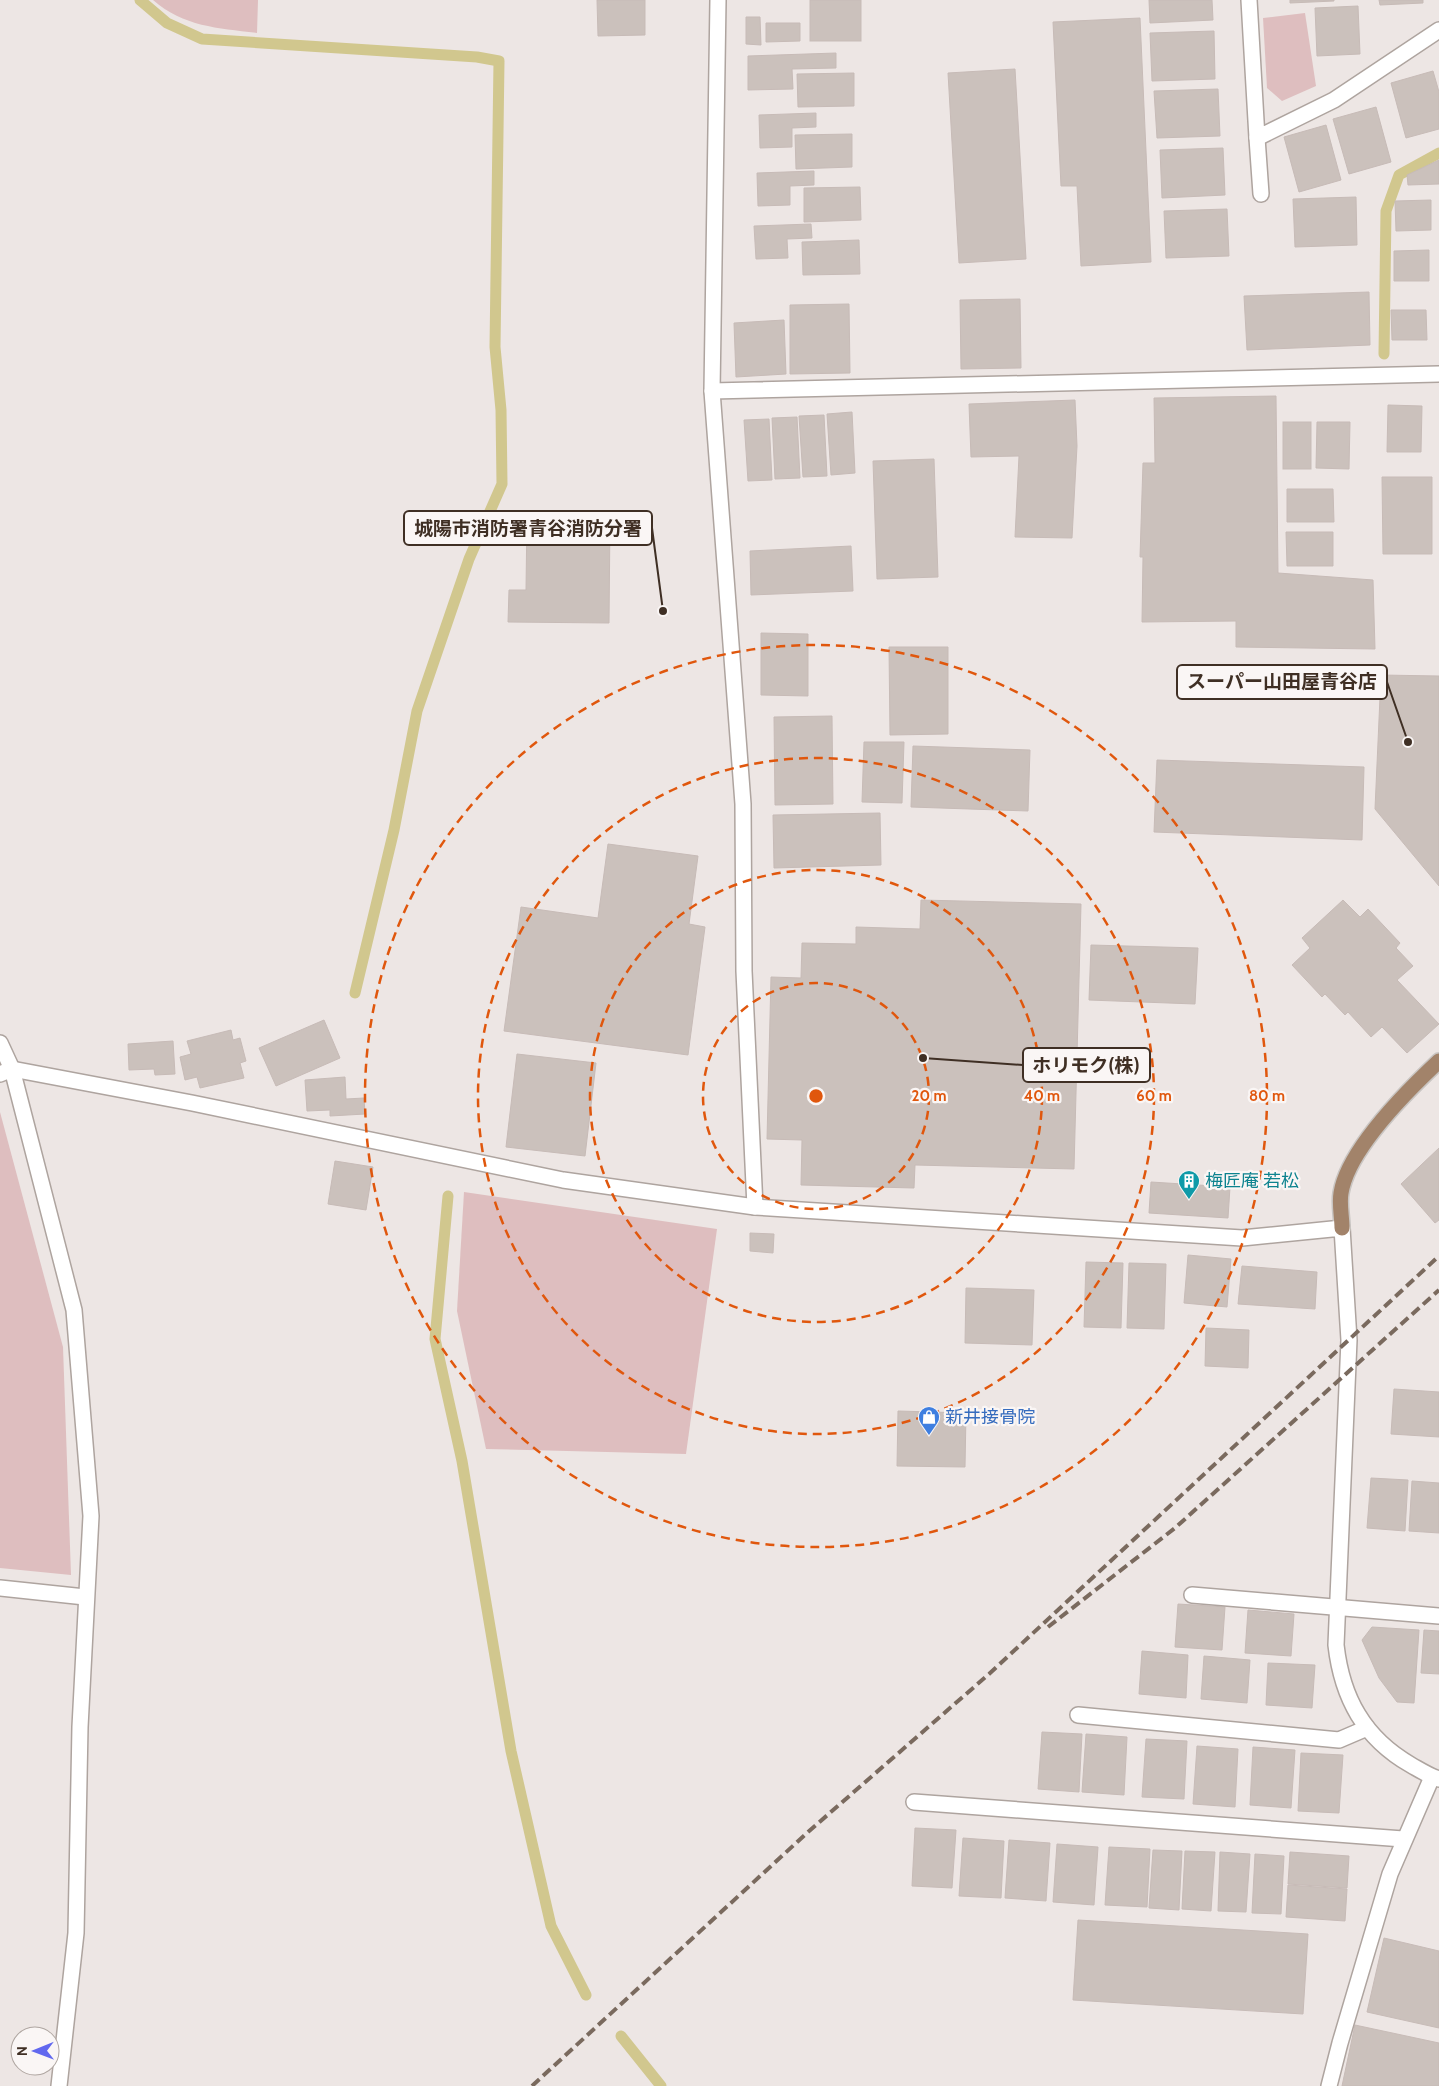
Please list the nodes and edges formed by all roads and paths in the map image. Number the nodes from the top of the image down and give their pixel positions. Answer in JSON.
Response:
{"nodes":[{"id":1,"x":718,"y":0,"type":"edge"},
{"id":2,"x":1249,"y":0,"type":"edge"},
{"id":3,"x":1439,"y":30,"type":"edge"},
{"id":4,"x":1257,"y":138,"type":"junction"},
{"id":5,"x":1261,"y":194,"type":"dead end"},
{"id":6,"x":1439,"y":374,"type":"edge"},
{"id":7,"x":712,"y":391,"type":"junction"},
{"id":8,"x":0,"y":1043,"type":"edge"},
{"id":9,"x":1439,"y":1061,"type":"edge"},
{"id":10,"x":6,"y":1072,"type":"edge"},
{"id":11,"x":755,"y":1207,"type":"junction"},
{"id":12,"x":1342,"y":1228,"type":"junction"},
{"id":13,"x":0,"y":1588,"type":"edge"},
{"id":14,"x":1192,"y":1595,"type":"dead end"},
{"id":15,"x":86,"y":1597,"type":"junction"},
{"id":16,"x":1339,"y":1609,"type":"junction"},
{"id":17,"x":1439,"y":1616,"type":"edge"},
{"id":18,"x":1078,"y":1715,"type":"dead end"},
{"id":19,"x":1367,"y":1728,"type":"junction"},
{"id":20,"x":1435,"y":1778,"type":"edge"},
{"id":21,"x":914,"y":1802,"type":"dead end"},
{"id":22,"x":1404,"y":1839,"type":"junction"},
{"id":23,"x":59,"y":2086,"type":"edge"},
{"id":24,"x":1330,"y":2086,"type":"edge"}],
"edges":[{"from":1,"to":7,"type":"street"},
{"from":2,"to":4,"type":"street"},
{"from":3,"to":4,"type":"street"},
{"from":4,"to":5,"type":"street"},
{"from":6,"to":7,"type":"street"},
{"from":7,"to":11,"type":"street"},
{"from":8,"to":10,"type":"street"},
{"from":9,"to":12,"type":"main road"},
{"from":10,"to":11,"type":"street"},
{"from":10,"to":15,"type":"street"},
{"from":11,"to":12,"type":"street"},
{"from":12,"to":16,"type":"street"},
{"from":13,"to":15,"type":"street"},
{"from":14,"to":16,"type":"street"},
{"from":15,"to":23,"type":"street"},
{"from":16,"to":17,"type":"street"},
{"from":16,"to":19,"type":"street"},
{"from":18,"to":19,"type":"street"},
{"from":19,"to":20,"type":"street"},
{"from":20,"to":22,"type":"street"},
{"from":21,"to":22,"type":"street"},
{"from":22,"to":24,"type":"street"}]}
